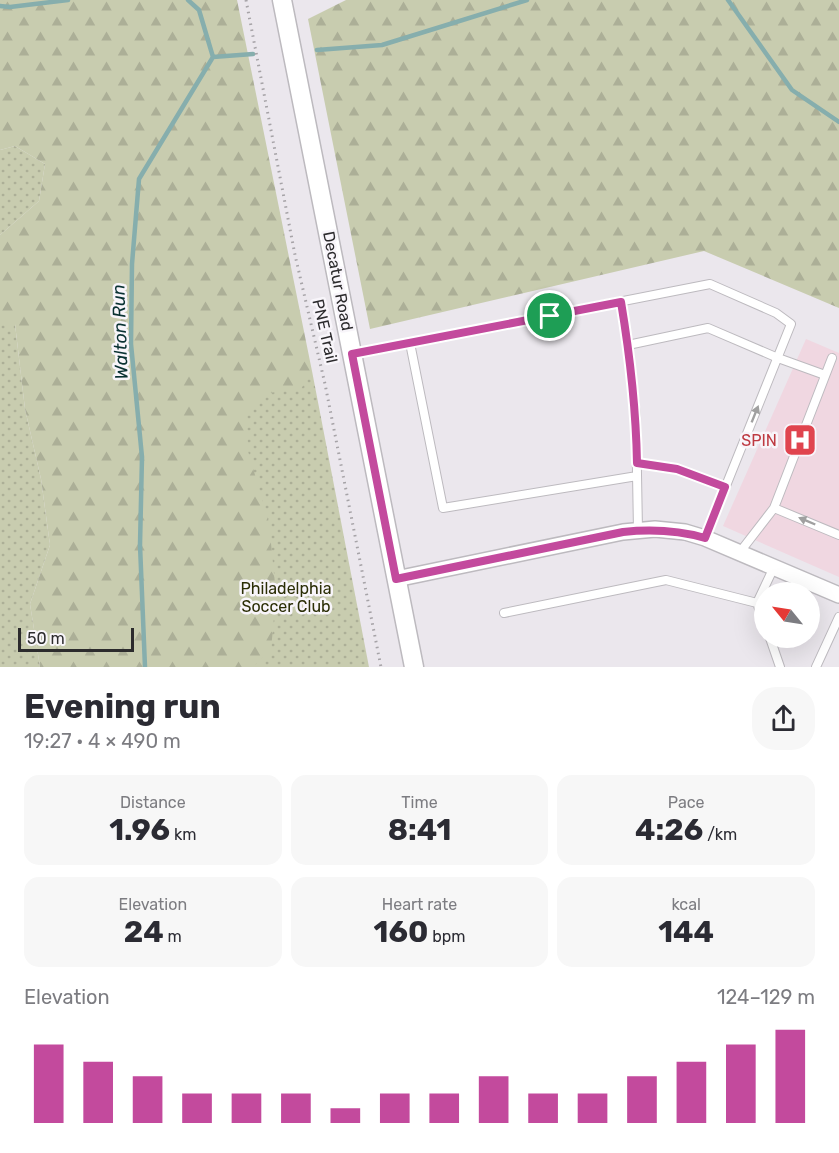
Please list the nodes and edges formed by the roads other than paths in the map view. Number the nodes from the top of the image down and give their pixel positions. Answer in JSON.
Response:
{"nodes":[{"id":1,"x":282,"y":0,"type":"edge"},
{"id":2,"x":621,"y":302,"type":"junction"},
{"id":3,"x":410,"y":343,"type":"junction"},
{"id":4,"x":628,"y":345,"type":"junction"},
{"id":5,"x":352,"y":354,"type":"junction"},
{"id":6,"x":778,"y":358,"type":"junction"},
{"id":7,"x":832,"y":358,"type":"dead end"},
{"id":8,"x":825,"y":375,"type":"junction"},
{"id":9,"x":637,"y":463,"type":"junction"},
{"id":10,"x":637,"y":476,"type":"junction"},
{"id":11,"x":725,"y":487,"type":"junction"},
{"id":12,"x":774,"y":508,"type":"junction"},
{"id":13,"x":638,"y":531,"type":"junction"},
{"id":14,"x":839,"y":535,"type":"edge"},
{"id":15,"x":705,"y":538,"type":"junction"},
{"id":16,"x":740,"y":552,"type":"junction"},
{"id":17,"x":774,"y":567,"type":"junction"},
{"id":18,"x":396,"y":579,"type":"junction"},
{"id":19,"x":767,"y":582,"type":"edge"},
{"id":20,"x":839,"y":595,"type":"edge"},
{"id":21,"x":754,"y":602,"type":"edge"},
{"id":22,"x":504,"y":614,"type":"dead end"},
{"id":23,"x":839,"y":617,"type":"edge"},
{"id":24,"x":773,"y":648,"type":"edge"},
{"id":25,"x":414,"y":667,"type":"edge"},
{"id":26,"x":780,"y":667,"type":"edge"},
{"id":27,"x":816,"y":667,"type":"edge"}],
"edges":[{"from":1,"to":5,"type":"street","name":"Decatur Road"},
{"from":2,"to":3,"type":"lane"},
{"from":2,"to":4,"type":"lane"},
{"from":2,"to":6,"type":"lane"},
{"from":3,"to":5,"type":"lane"},
{"from":3,"to":10,"type":"lane"},
{"from":4,"to":6,"type":"lane"},
{"from":4,"to":9,"type":"lane"},
{"from":5,"to":18,"type":"street","name":"Decatur Road"},
{"from":6,"to":8,"type":"lane"},
{"from":11,"to":6,"type":"lane","one_way":true},
{"from":7,"to":8,"type":"lane"},
{"from":8,"to":12,"type":"lane"},
{"from":9,"to":10,"type":"lane"},
{"from":9,"to":11,"type":"lane"},
{"from":10,"to":13,"type":"lane"},
{"from":11,"to":15,"type":"lane"},
{"from":14,"to":12,"type":"lane","one_way":true},
{"from":12,"to":16,"type":"lane"},
{"from":13,"to":15,"type":"street"},
{"from":13,"to":18,"type":"street"},
{"from":15,"to":16,"type":"street"},
{"from":16,"to":17,"type":"street"},
{"from":17,"to":19,"type":"lane"},
{"from":17,"to":20,"type":"street"},
{"from":18,"to":25,"type":"street","name":"Decatur Road"},
{"from":21,"to":22,"type":"lane"},
{"from":23,"to":27,"type":"lane"},
{"from":24,"to":26,"type":"lane"}]}
